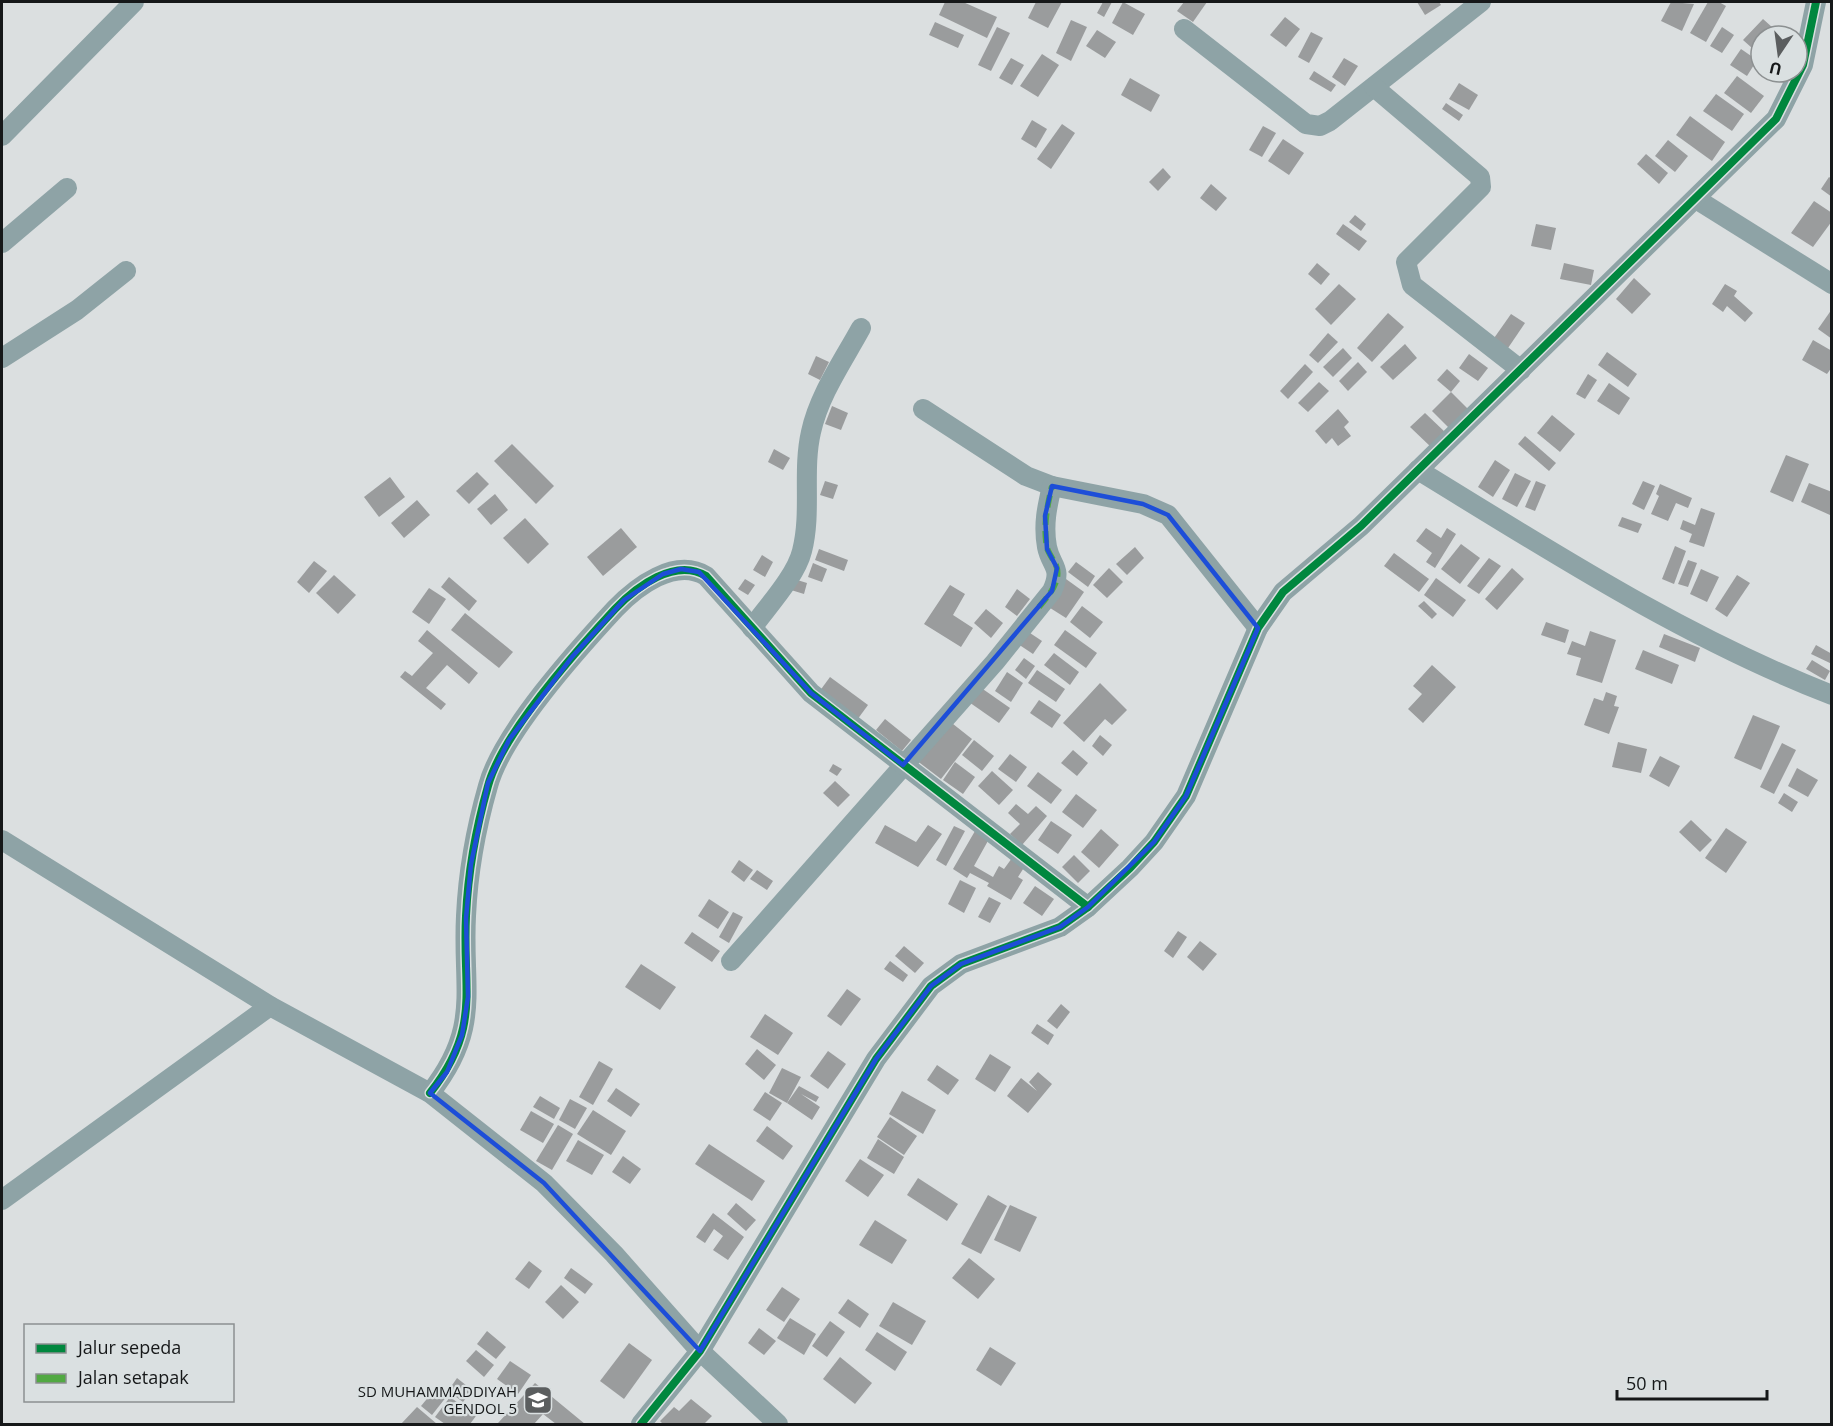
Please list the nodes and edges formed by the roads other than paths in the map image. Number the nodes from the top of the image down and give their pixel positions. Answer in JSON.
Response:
{"nodes":[{"id":1,"x":134,"y":2,"type":"edge"},
{"id":2,"x":1481,"y":2,"type":"edge"},
{"id":3,"x":1821,"y":6,"type":"edge"},
{"id":4,"x":1184,"y":29,"type":"dead end"},
{"id":5,"x":1374,"y":87,"type":"junction"},
{"id":6,"x":2,"y":136,"type":"edge"},
{"id":7,"x":67,"y":188,"type":"dead end"},
{"id":8,"x":1696,"y":199,"type":"junction"},
{"id":9,"x":2,"y":243,"type":"edge"},
{"id":10,"x":126,"y":271,"type":"dead end"},
{"id":11,"x":1832,"y":284,"type":"edge"},
{"id":12,"x":861,"y":328,"type":"dead end"},
{"id":13,"x":2,"y":358,"type":"edge"},
{"id":14,"x":1521,"y":370,"type":"junction"},
{"id":15,"x":923,"y":408,"type":"dead end"},
{"id":16,"x":1418,"y":470,"type":"junction"},
{"id":17,"x":1052,"y":486,"type":"junction"},
{"id":18,"x":752,"y":628,"type":"junction"},
{"id":19,"x":1258,"y":628,"type":"junction"},
{"id":20,"x":1832,"y":695,"type":"edge"},
{"id":21,"x":903,"y":765,"type":"junction"},
{"id":22,"x":2,"y":840,"type":"edge"},
{"id":23,"x":1088,"y":907,"type":"junction"},
{"id":24,"x":731,"y":960,"type":"dead end"},
{"id":25,"x":270,"y":1006,"type":"junction"},
{"id":26,"x":430,"y":1094,"type":"junction"},
{"id":27,"x":2,"y":1200,"type":"edge"},
{"id":28,"x":700,"y":1350,"type":"junction"},
{"id":29,"x":641,"y":1425,"type":"edge"},
{"id":30,"x":778,"y":1425,"type":"edge"}],
"edges":[{"from":1,"to":6,"type":"street"},
{"from":2,"to":5,"type":"street"},
{"from":3,"to":8,"type":"street"},
{"from":4,"to":5,"type":"street"},
{"from":5,"to":14,"type":"street"},
{"from":7,"to":9,"type":"street"},
{"from":8,"to":11,"type":"street"},
{"from":8,"to":14,"type":"street"},
{"from":10,"to":13,"type":"street"},
{"from":12,"to":18,"type":"street"},
{"from":14,"to":16,"type":"street"},
{"from":15,"to":17,"type":"street"},
{"from":16,"to":19,"type":"street"},
{"from":16,"to":20,"type":"street"},
{"from":17,"to":19,"type":"street"},
{"from":17,"to":21,"type":"street"},
{"from":18,"to":21,"type":"street"},
{"from":18,"to":26,"type":"street"},
{"from":19,"to":23,"type":"street"},
{"from":21,"to":23,"type":"street"},
{"from":21,"to":24,"type":"street"},
{"from":22,"to":25,"type":"street"},
{"from":23,"to":28,"type":"street"},
{"from":25,"to":26,"type":"street"},
{"from":25,"to":27,"type":"street"},
{"from":26,"to":28,"type":"street"},
{"from":28,"to":29,"type":"street"},
{"from":28,"to":30,"type":"street"}]}
